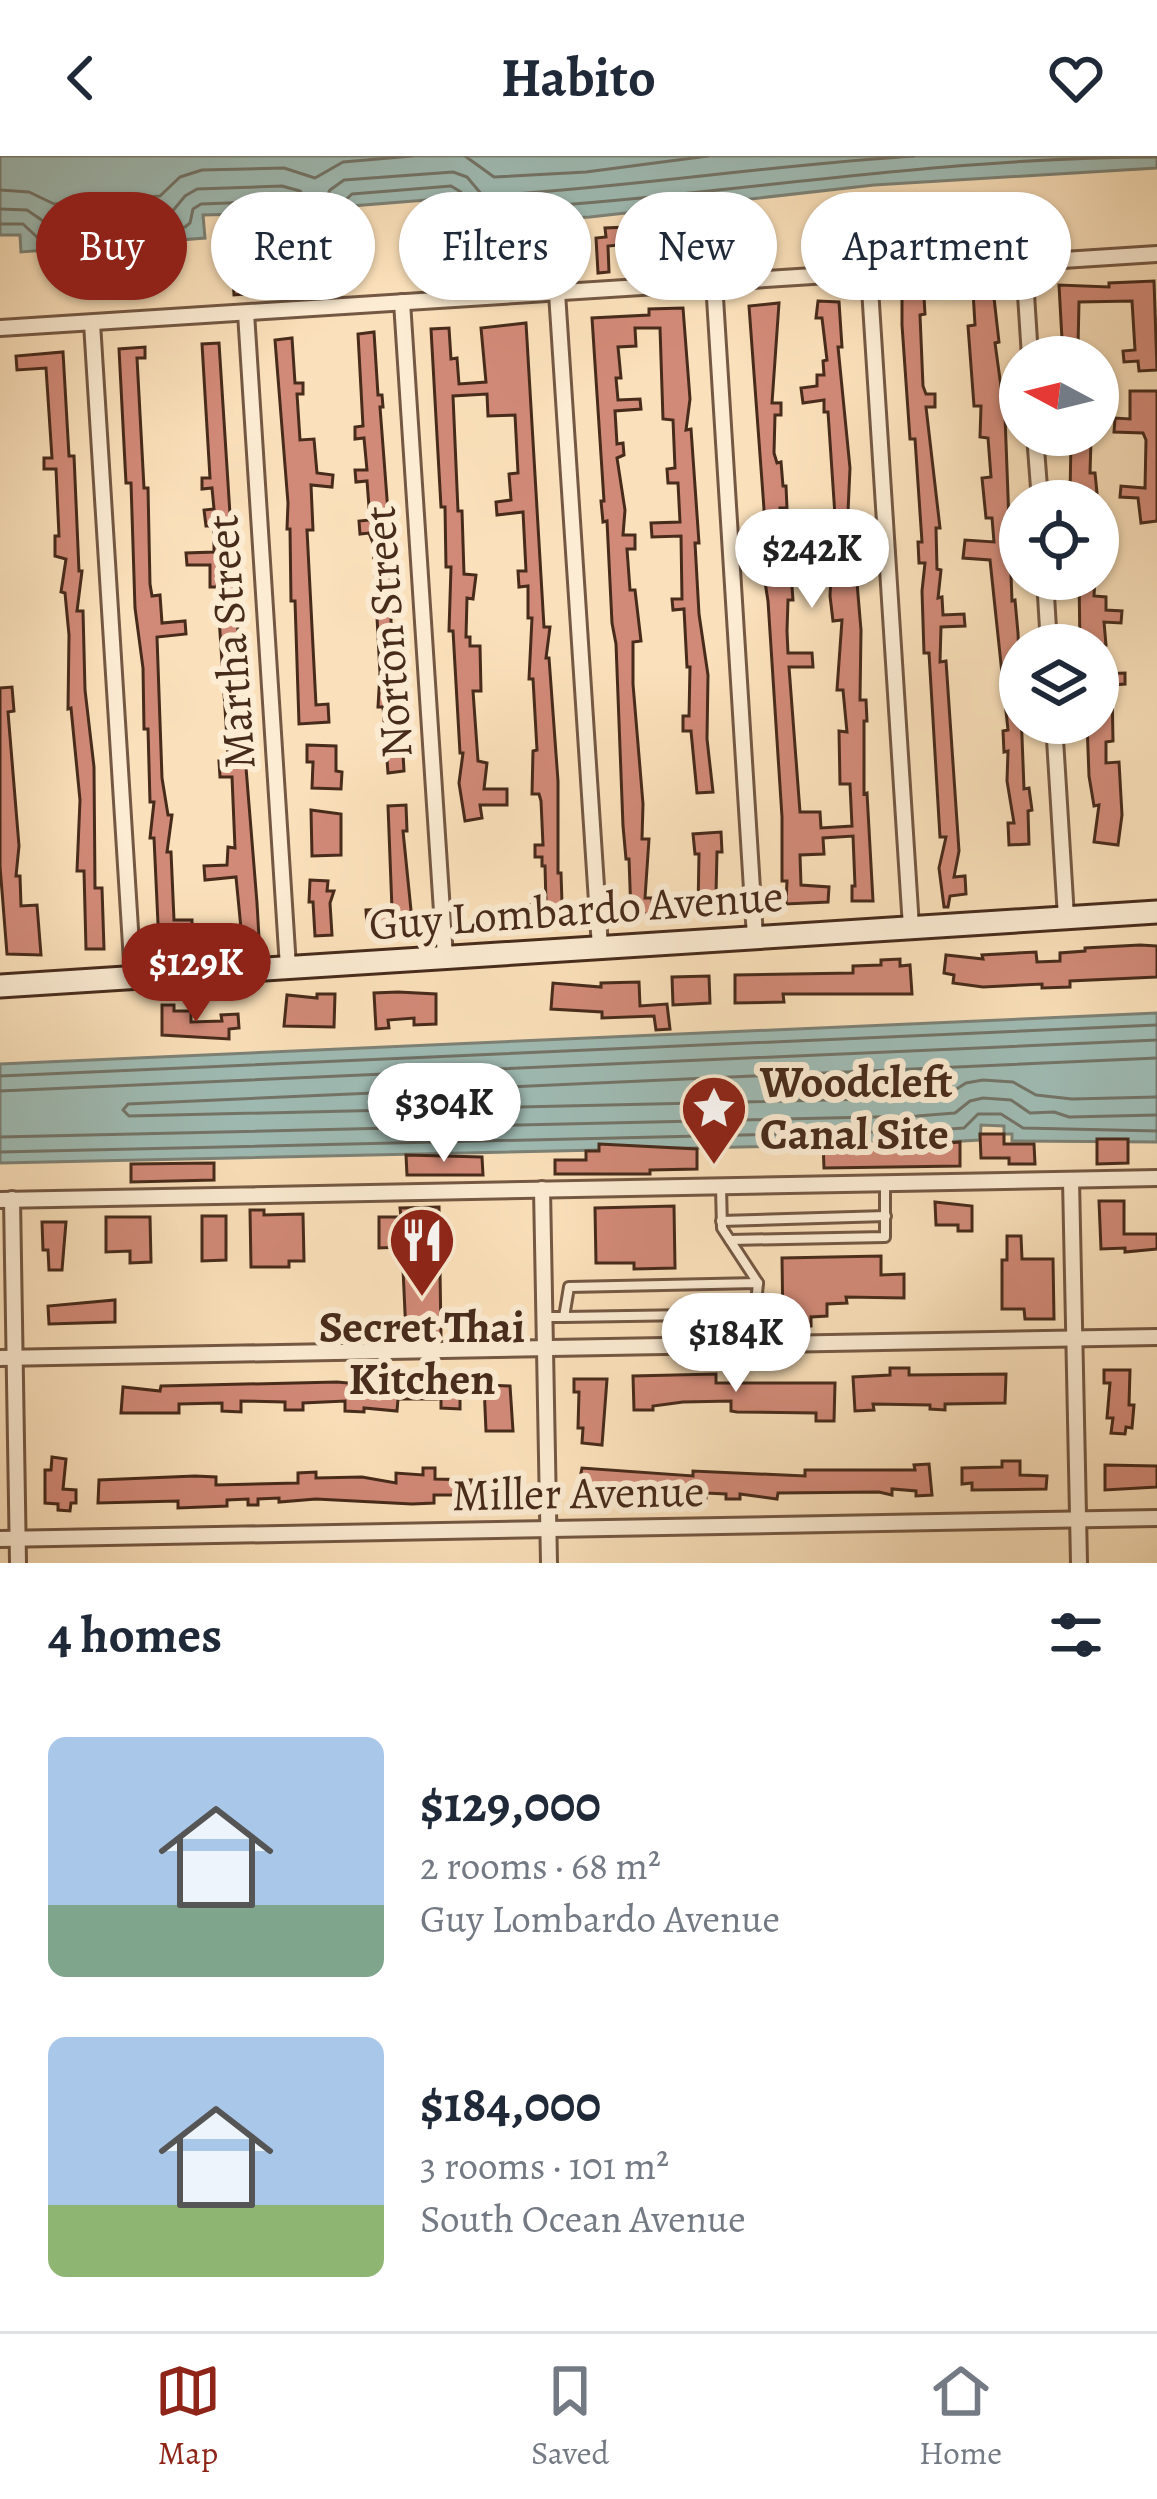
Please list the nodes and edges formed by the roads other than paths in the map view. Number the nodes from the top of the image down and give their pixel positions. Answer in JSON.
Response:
{"nodes":[{"id":1,"x":1157,"y":254,"type":"edge"},
{"id":2,"x":1071,"y":260,"type":"edge"},
{"id":3,"x":436,"y":300,"type":"edge"},
{"id":4,"x":557,"y":300,"type":"edge"},
{"id":5,"x":715,"y":300,"type":"edge"},
{"id":6,"x":871,"y":300,"type":"edge"},
{"id":7,"x":1026,"y":300,"type":"edge"},
{"id":8,"x":402,"y":302,"type":"junction"},
{"id":9,"x":246,"y":313,"type":"junction"},
{"id":10,"x":92,"y":323,"type":"junction"},
{"id":11,"x":0,"y":328,"type":"edge"},
{"id":12,"x":1029,"y":336,"type":"edge"},
{"id":13,"x":1055,"y":744,"type":"edge"},
{"id":14,"x":1157,"y":912,"type":"edge"},
{"id":15,"x":1066,"y":917,"type":"junction"},
{"id":16,"x":910,"y":927,"type":"junction"},
{"id":17,"x":755,"y":937,"type":"junction"},
{"id":18,"x":599,"y":947,"type":"junction"},
{"id":19,"x":445,"y":957,"type":"junction"},
{"id":20,"x":288,"y":967,"type":"junction"},
{"id":21,"x":133,"y":977,"type":"junction"},
{"id":22,"x":0,"y":986,"type":"edge"},
{"id":23,"x":1157,"y":1178,"type":"edge"},
{"id":24,"x":1071,"y":1180,"type":"junction"},
{"id":25,"x":885,"y":1183,"type":"junction"},
{"id":26,"x":721,"y":1186,"type":"junction"},
{"id":27,"x":542,"y":1189,"type":"junction"},
{"id":28,"x":6,"y":1200,"type":"edge"},
{"id":29,"x":886,"y":1216,"type":"junction"},
{"id":30,"x":721,"y":1221,"type":"junction"},
{"id":31,"x":730,"y":1240,"type":"junction"},
{"id":32,"x":758,"y":1283,"type":"junction"},
{"id":33,"x":544,"y":1317,"type":"junction"},
{"id":34,"x":564,"y":1317,"type":"junction"},
{"id":35,"x":1157,"y":1337,"type":"edge"},
{"id":36,"x":1075,"y":1339,"type":"junction"},
{"id":37,"x":545,"y":1348,"type":"junction"},
{"id":38,"x":7,"y":1358,"type":"edge"},
{"id":39,"x":1157,"y":1518,"type":"edge"},
{"id":40,"x":1078,"y":1520,"type":"junction"},
{"id":41,"x":548,"y":1529,"type":"junction"},
{"id":42,"x":18,"y":1538,"type":"junction"},
{"id":43,"x":0,"y":1539,"type":"edge"},
{"id":44,"x":18,"y":1563,"type":"edge"},
{"id":45,"x":549,"y":1563,"type":"edge"},
{"id":46,"x":1079,"y":1563,"type":"edge"}],
"edges":[{"from":1,"to":2,"type":"street"},
{"from":3,"to":8,"type":"street"},
{"from":4,"to":18,"type":"street"},
{"from":5,"to":17,"type":"street"},
{"from":6,"to":16,"type":"street"},
{"from":7,"to":12,"type":"street"},
{"from":8,"to":9,"type":"street"},
{"from":8,"to":19,"type":"street","name":"Norton Street"},
{"from":9,"to":10,"type":"street"},
{"from":9,"to":20,"type":"street","name":"Martha Street"},
{"from":10,"to":11,"type":"street"},
{"from":10,"to":21,"type":"street"},
{"from":13,"to":15,"type":"street"},
{"from":14,"to":15,"type":"street","name":"Guy Lombardo Avenue"},
{"from":15,"to":16,"type":"street","name":"Guy Lombardo Avenue"},
{"from":16,"to":17,"type":"street","name":"Guy Lombardo Avenue"},
{"from":17,"to":18,"type":"street","name":"Guy Lombardo Avenue"},
{"from":18,"to":19,"type":"street","name":"Guy Lombardo Avenue"},
{"from":19,"to":20,"type":"street","name":"Guy Lombardo Avenue"},
{"from":20,"to":21,"type":"street","name":"Guy Lombardo Avenue"},
{"from":21,"to":22,"type":"street","name":"Guy Lombardo Avenue"},
{"from":23,"to":24,"type":"street"},
{"from":24,"to":25,"type":"street"},
{"from":24,"to":36,"type":"street"},
{"from":25,"to":26,"type":"street"},
{"from":25,"to":29,"type":"lane"},
{"from":26,"to":27,"type":"street"},
{"from":26,"to":30,"type":"lane"},
{"from":27,"to":28,"type":"street"},
{"from":27,"to":33,"type":"street"},
{"from":28,"to":38,"type":"street"},
{"from":29,"to":30,"type":"lane"},
{"from":29,"to":31,"type":"lane"},
{"from":30,"to":31,"type":"lane"},
{"from":31,"to":32,"type":"lane"},
{"from":32,"to":34,"type":"lane"},
{"from":32,"to":34,"type":"lane"},
{"from":33,"to":34,"type":"lane"},
{"from":33,"to":37,"type":"street"},
{"from":35,"to":36,"type":"street"},
{"from":36,"to":37,"type":"street"},
{"from":36,"to":40,"type":"street"},
{"from":37,"to":38,"type":"street"},
{"from":37,"to":41,"type":"street"},
{"from":38,"to":42,"type":"street"},
{"from":39,"to":40,"type":"street","name":"Miller Avenue"},
{"from":40,"to":41,"type":"street","name":"Miller Avenue"},
{"from":40,"to":46,"type":"street"},
{"from":41,"to":42,"type":"street","name":"Miller Avenue"},
{"from":41,"to":45,"type":"street"},
{"from":42,"to":43,"type":"street","name":"Miller Avenue"},
{"from":42,"to":44,"type":"street"}]}
